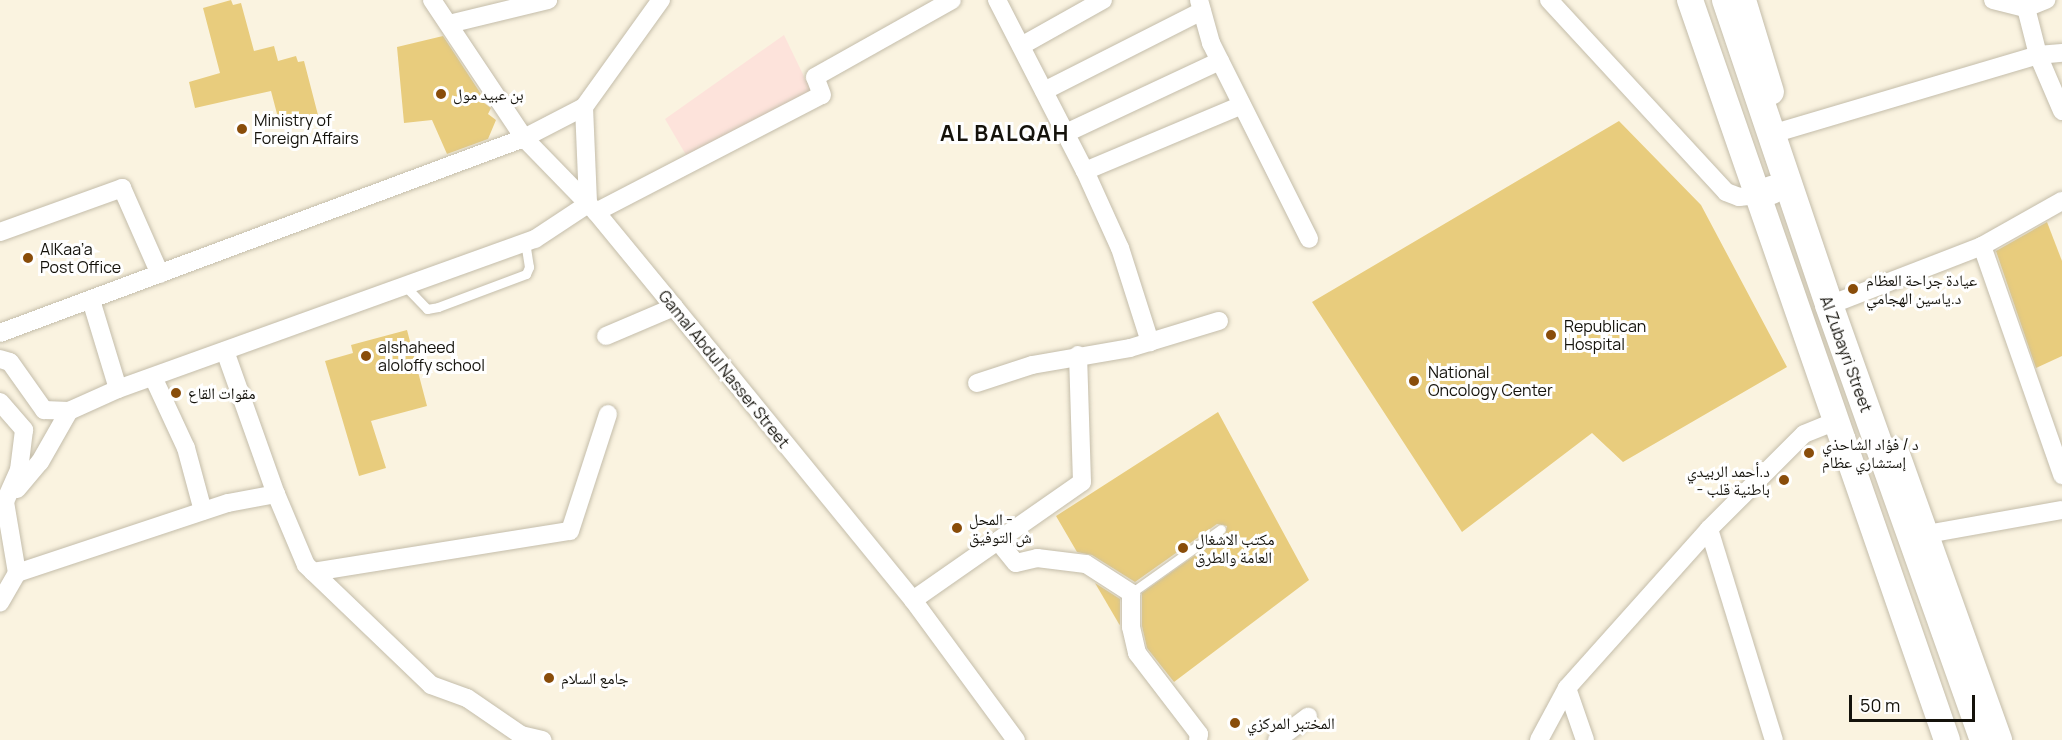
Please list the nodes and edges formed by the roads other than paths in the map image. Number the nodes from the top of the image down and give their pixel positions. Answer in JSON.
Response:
{"nodes":[{"id":1,"x":432,"y":0,"type":"edge"},
{"id":2,"x":548,"y":0,"type":"edge"},
{"id":3,"x":661,"y":0,"type":"edge"},
{"id":4,"x":952,"y":0,"type":"edge"},
{"id":5,"x":997,"y":0,"type":"edge"},
{"id":6,"x":1103,"y":0,"type":"edge"},
{"id":7,"x":1549,"y":0,"type":"edge"},
{"id":8,"x":1690,"y":0,"type":"edge"},
{"id":9,"x":1710,"y":0,"type":"edge"},
{"id":10,"x":1726,"y":0,"type":"edge"},
{"id":11,"x":1743,"y":0,"type":"edge"},
{"id":12,"x":1993,"y":0,"type":"edge"},
{"id":13,"x":2046,"y":0,"type":"edge"},
{"id":14,"x":2025,"y":4,"type":"edge"},
{"id":15,"x":1200,"y":6,"type":"edge"},
{"id":16,"x":449,"y":24,"type":"junction"},
{"id":17,"x":1020,"y":46,"type":"junction"},
{"id":18,"x":2062,"y":53,"type":"edge"},
{"id":19,"x":2038,"y":55,"type":"junction"},
{"id":20,"x":1220,"y":61,"type":"junction"},
{"id":21,"x":1044,"y":92,"type":"junction"},
{"id":22,"x":1242,"y":105,"type":"junction"},
{"id":23,"x":584,"y":107,"type":"junction"},
{"id":24,"x":2062,"y":111,"type":"edge"},
{"id":25,"x":1066,"y":133,"type":"junction"},
{"id":26,"x":1777,"y":133,"type":"junction"},
{"id":27,"x":524,"y":138,"type":"junction"},
{"id":28,"x":1085,"y":171,"type":"junction"},
{"id":29,"x":1765,"y":193,"type":"junction"},
{"id":30,"x":2062,"y":201,"type":"edge"},
{"id":31,"x":592,"y":208,"type":"junction"},
{"id":32,"x":0,"y":232,"type":"edge"},
{"id":33,"x":1310,"y":239,"type":"dead end"},
{"id":34,"x":525,"y":243,"type":"junction"},
{"id":35,"x":1982,"y":246,"type":"junction"},
{"id":36,"x":160,"y":274,"type":"junction"},
{"id":37,"x":405,"y":286,"type":"junction"},
{"id":38,"x":91,"y":300,"type":"junction"},
{"id":39,"x":1840,"y":301,"type":"junction"},
{"id":40,"x":674,"y":307,"type":"junction"},
{"id":41,"x":1219,"y":321,"type":"dead end"},
{"id":42,"x":0,"y":333,"type":"edge"},
{"id":43,"x":606,"y":336,"type":"dead end"},
{"id":44,"x":1150,"y":342,"type":"junction"},
{"id":45,"x":225,"y":351,"type":"junction"},
{"id":46,"x":1078,"y":355,"type":"junction"},
{"id":47,"x":0,"y":359,"type":"edge"},
{"id":48,"x":153,"y":377,"type":"junction"},
{"id":49,"x":977,"y":383,"type":"dead end"},
{"id":50,"x":118,"y":389,"type":"junction"},
{"id":51,"x":0,"y":402,"type":"edge"},
{"id":52,"x":69,"y":411,"type":"junction"},
{"id":53,"x":608,"y":414,"type":"dead end"},
{"id":54,"x":1837,"y":421,"type":"junction"},
{"id":55,"x":2058,"y":451,"type":"edge"},
{"id":56,"x":2062,"y":475,"type":"edge"},
{"id":57,"x":276,"y":494,"type":"junction"},
{"id":58,"x":3,"y":504,"type":"edge"},
{"id":59,"x":2062,"y":510,"type":"edge"},
{"id":60,"x":203,"y":511,"type":"junction"},
{"id":61,"x":1221,"y":529,"type":"dead end"},
{"id":62,"x":1709,"y":529,"type":"junction"},
{"id":63,"x":1926,"y":534,"type":"junction"},
{"id":64,"x":998,"y":541,"type":"junction"},
{"id":65,"x":313,"y":572,"type":"junction"},
{"id":66,"x":17,"y":573,"type":"junction"},
{"id":67,"x":1131,"y":593,"type":"junction"},
{"id":68,"x":913,"y":600,"type":"junction"},
{"id":69,"x":0,"y":603,"type":"edge"},
{"id":70,"x":1567,"y":688,"type":"junction"},
{"id":71,"x":1308,"y":717,"type":"dead end"},
{"id":72,"x":542,"y":740,"type":"edge"},
{"id":73,"x":1016,"y":740,"type":"edge"},
{"id":74,"x":1198,"y":740,"type":"edge"},
{"id":75,"x":1277,"y":740,"type":"edge"},
{"id":76,"x":1539,"y":740,"type":"edge"},
{"id":77,"x":1585,"y":740,"type":"edge"},
{"id":78,"x":1774,"y":740,"type":"edge"},
{"id":79,"x":1947,"y":740,"type":"edge"},
{"id":80,"x":1965,"y":740,"type":"edge"},
{"id":81,"x":1984,"y":740,"type":"edge"},
{"id":82,"x":1999,"y":740,"type":"edge"}],
"edges":[{"from":1,"to":16,"type":"street","name":"Gamal Abdul Nasser Street"},
{"from":2,"to":16,"type":"street"},
{"from":3,"to":23,"type":"street"},
{"from":4,"to":31,"type":"street"},
{"from":5,"to":17,"type":"street"},
{"from":6,"to":17,"type":"street"},
{"from":7,"to":29,"type":"street"},
{"from":8,"to":29,"type":"main road","name":"Al Zubayri Street"},
{"from":9,"to":29,"type":"main road","name":"Al Zubayri Street"},
{"from":10,"to":26,"type":"main road","name":"Al Zubayri Street"},
{"from":11,"to":26,"type":"main road","name":"Al Zubayri Street"},
{"from":12,"to":14,"type":"street"},
{"from":13,"to":14,"type":"street"},
{"from":14,"to":19,"type":"street"},
{"from":15,"to":20,"type":"street"},
{"from":15,"to":21,"type":"street"},
{"from":16,"to":27,"type":"street","name":"Gamal Abdul Nasser Street"},
{"from":17,"to":21,"type":"street"},
{"from":18,"to":19,"type":"street"},
{"from":19,"to":24,"type":"street"},
{"from":19,"to":26,"type":"street"},
{"from":20,"to":22,"type":"street"},
{"from":20,"to":25,"type":"street"},
{"from":21,"to":25,"type":"street"},
{"from":22,"to":28,"type":"street"},
{"from":22,"to":33,"type":"street"},
{"from":23,"to":27,"type":"street"},
{"from":23,"to":31,"type":"street"},
{"from":25,"to":28,"type":"street"},
{"from":26,"to":39,"type":"main road","name":"Al Zubayri Street"},
{"from":26,"to":81,"type":"main road","name":"Al Zubayri Street"},
{"from":27,"to":31,"type":"street","name":"Gamal Abdul Nasser Street"},
{"from":27,"to":36,"type":"street"},
{"from":28,"to":44,"type":"street"},
{"from":29,"to":54,"type":"main road","name":"Al Zubayri Street"},
{"from":29,"to":80,"type":"main road","name":"Al Zubayri Street"},
{"from":30,"to":35,"type":"street"},
{"from":31,"to":34,"type":"street"},
{"from":31,"to":40,"type":"street","name":"Gamal Abdul Nasser Street"},
{"from":32,"to":36,"type":"street"},
{"from":34,"to":37,"type":"street"},
{"from":34,"to":37,"type":"lane"},
{"from":35,"to":39,"type":"street"},
{"from":35,"to":55,"type":"street"},
{"from":36,"to":38,"type":"street"},
{"from":37,"to":45,"type":"street"},
{"from":38,"to":42,"type":"street"},
{"from":38,"to":50,"type":"street"},
{"from":39,"to":63,"type":"main road","name":"Al Zubayri Street"},
{"from":40,"to":43,"type":"street"},
{"from":40,"to":68,"type":"street","name":"Gamal Abdul Nasser Street"},
{"from":41,"to":44,"type":"street"},
{"from":44,"to":46,"type":"street"},
{"from":45,"to":48,"type":"street"},
{"from":45,"to":57,"type":"street"},
{"from":46,"to":49,"type":"street"},
{"from":46,"to":64,"type":"street"},
{"from":47,"to":52,"type":"street"},
{"from":48,"to":50,"type":"street"},
{"from":48,"to":60,"type":"street"},
{"from":50,"to":52,"type":"street"},
{"from":51,"to":58,"type":"street"},
{"from":52,"to":58,"type":"street"},
{"from":53,"to":65,"type":"street"},
{"from":54,"to":62,"type":"street"},
{"from":54,"to":79,"type":"main road","name":"Al Zubayri Street"},
{"from":55,"to":56,"type":"street"},
{"from":57,"to":60,"type":"street"},
{"from":57,"to":65,"type":"street"},
{"from":58,"to":66,"type":"street"},
{"from":59,"to":63,"type":"street"},
{"from":60,"to":66,"type":"street"},
{"from":61,"to":67,"type":"lane"},
{"from":62,"to":70,"type":"street"},
{"from":62,"to":78,"type":"street"},
{"from":63,"to":82,"type":"main road","name":"Al Zubayri Street"},
{"from":64,"to":67,"type":"street"},
{"from":64,"to":68,"type":"street"},
{"from":65,"to":72,"type":"street"},
{"from":66,"to":69,"type":"street"},
{"from":67,"to":74,"type":"street"},
{"from":68,"to":73,"type":"street","name":"Gamal Abdul Nasser Street"},
{"from":70,"to":76,"type":"street"},
{"from":70,"to":77,"type":"street"},
{"from":71,"to":75,"type":"street"}]}
